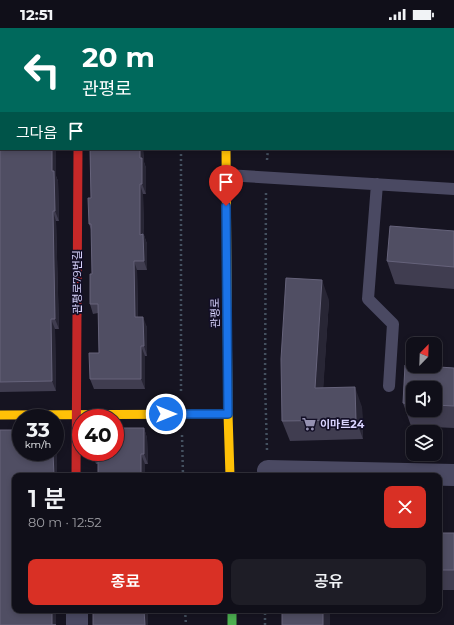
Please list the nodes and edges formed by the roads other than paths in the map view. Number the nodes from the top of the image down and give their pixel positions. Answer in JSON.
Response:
{"nodes":[{"id":1,"x":78,"y":150,"type":"edge"},
{"id":2,"x":226,"y":150,"type":"edge"},
{"id":3,"x":226,"y":175,"type":"junction"},
{"id":4,"x":377,"y":184,"type":"junction"},
{"id":5,"x":454,"y":189,"type":"edge"},
{"id":6,"x":389,"y":386,"type":"dead end"},
{"id":7,"x":76,"y":409,"type":"edge"},
{"id":8,"x":72,"y":414,"type":"edge"},
{"id":9,"x":124,"y":414,"type":"edge"},
{"id":10,"x":228,"y":414,"type":"junction"},
{"id":11,"x":0,"y":415,"type":"edge"},
{"id":12,"x":76,"y":461,"type":"edge"},
{"id":13,"x":268,"y":471,"type":"road end"},
{"id":14,"x":76,"y":473,"type":"edge"},
{"id":15,"x":230,"y":473,"type":"edge"},
{"id":16,"x":392,"y":473,"type":"edge"},
{"id":17,"x":442,"y":474,"type":"edge"},
{"id":18,"x":454,"y":474,"type":"edge"},
{"id":19,"x":77,"y":613,"type":"edge"},
{"id":20,"x":232,"y":613,"type":"edge"},
{"id":21,"x":77,"y":625,"type":"edge"},
{"id":22,"x":232,"y":625,"type":"edge"}],
"edges":[{"from":1,"to":7,"type":"street","name":"관평로79번길"},
{"from":2,"to":3,"type":"street","name":"관평로"},
{"from":3,"to":4,"type":"lane"},
{"from":3,"to":10,"type":"street","name":"관평로"},
{"from":4,"to":5,"type":"lane"},
{"from":4,"to":6,"type":"lane"},
{"from":8,"to":11,"type":"street"},
{"from":9,"to":10,"type":"street"},
{"from":10,"to":15,"type":"street","name":"관평로"},
{"from":12,"to":14,"type":"street","name":"관평로79번길"},
{"from":13,"to":16,"type":"street"},
{"from":17,"to":18,"type":"street"},
{"from":19,"to":21,"type":"street"},
{"from":20,"to":22,"type":"street"}]}
